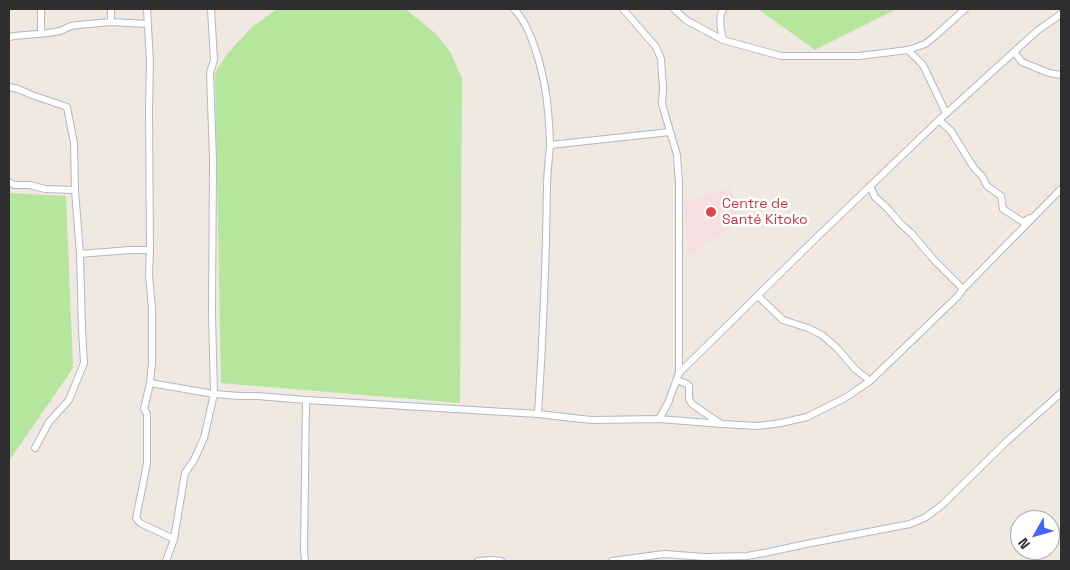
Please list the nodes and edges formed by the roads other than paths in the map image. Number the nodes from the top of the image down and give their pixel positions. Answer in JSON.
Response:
{"nodes":[{"id":1,"x":40,"y":9,"type":"edge"},
{"id":2,"x":111,"y":9,"type":"edge"},
{"id":3,"x":147,"y":9,"type":"edge"},
{"id":4,"x":211,"y":9,"type":"edge"},
{"id":5,"x":514,"y":9,"type":"edge"},
{"id":6,"x":623,"y":9,"type":"edge"},
{"id":7,"x":674,"y":9,"type":"edge"},
{"id":8,"x":723,"y":9,"type":"edge"},
{"id":9,"x":965,"y":9,"type":"edge"},
{"id":10,"x":1061,"y":14,"type":"edge"},
{"id":11,"x":111,"y":22,"type":"junction"},
{"id":12,"x":147,"y":24,"type":"junction"},
{"id":13,"x":41,"y":33,"type":"junction"},
{"id":14,"x":9,"y":37,"type":"edge"},
{"id":15,"x":723,"y":40,"type":"junction"},
{"id":16,"x":908,"y":50,"type":"junction"},
{"id":17,"x":1014,"y":52,"type":"junction"},
{"id":18,"x":1061,"y":75,"type":"edge"},
{"id":19,"x":9,"y":87,"type":"edge"},
{"id":20,"x":946,"y":113,"type":"junction"},
{"id":21,"x":939,"y":120,"type":"junction"},
{"id":22,"x":670,"y":132,"type":"junction"},
{"id":23,"x":550,"y":144,"type":"junction"},
{"id":24,"x":9,"y":182,"type":"edge"},
{"id":25,"x":870,"y":186,"type":"junction"},
{"id":26,"x":1061,"y":189,"type":"edge"},
{"id":27,"x":75,"y":190,"type":"junction"},
{"id":28,"x":1036,"y":215,"type":"junction"},
{"id":29,"x":150,"y":250,"type":"junction"},
{"id":30,"x":80,"y":254,"type":"junction"},
{"id":31,"x":963,"y":289,"type":"junction"},
{"id":32,"x":758,"y":296,"type":"junction"},
{"id":33,"x":679,"y":373,"type":"junction"},
{"id":34,"x":677,"y":380,"type":"junction"},
{"id":35,"x":870,"y":381,"type":"junction"},
{"id":36,"x":150,"y":383,"type":"junction"},
{"id":37,"x":1061,"y":393,"type":"edge"},
{"id":38,"x":214,"y":394,"type":"junction"},
{"id":39,"x":306,"y":400,"type":"junction"},
{"id":40,"x":538,"y":414,"type":"junction"},
{"id":41,"x":659,"y":419,"type":"junction"},
{"id":42,"x":722,"y":424,"type":"junction"},
{"id":43,"x":35,"y":448,"type":"dead end"},
{"id":44,"x":174,"y":539,"type":"junction"},
{"id":45,"x":166,"y":561,"type":"edge"},
{"id":46,"x":305,"y":561,"type":"edge"},
{"id":47,"x":478,"y":561,"type":"edge"},
{"id":48,"x":501,"y":561,"type":"edge"},
{"id":49,"x":612,"y":561,"type":"edge"}],
"edges":[{"from":1,"to":13,"type":"street"},
{"from":2,"to":11,"type":"street"},
{"from":3,"to":12,"type":"street"},
{"from":4,"to":38,"type":"street"},
{"from":5,"to":23,"type":"street"},
{"from":6,"to":22,"type":"street"},
{"from":7,"to":15,"type":"street"},
{"from":8,"to":15,"type":"street"},
{"from":9,"to":16,"type":"street"},
{"from":10,"to":17,"type":"street"},
{"from":11,"to":12,"type":"street"},
{"from":11,"to":13,"type":"street"},
{"from":12,"to":29,"type":"street"},
{"from":13,"to":14,"type":"street"},
{"from":15,"to":16,"type":"street"},
{"from":16,"to":20,"type":"street"},
{"from":17,"to":18,"type":"street"},
{"from":17,"to":20,"type":"street"},
{"from":19,"to":27,"type":"street"},
{"from":20,"to":21,"type":"street"},
{"from":21,"to":25,"type":"street"},
{"from":21,"to":28,"type":"street"},
{"from":22,"to":23,"type":"street"},
{"from":22,"to":33,"type":"street"},
{"from":23,"to":40,"type":"street"},
{"from":24,"to":27,"type":"street"},
{"from":25,"to":31,"type":"street"},
{"from":25,"to":32,"type":"street"},
{"from":26,"to":28,"type":"street"},
{"from":27,"to":30,"type":"street"},
{"from":28,"to":31,"type":"street"},
{"from":29,"to":30,"type":"street"},
{"from":29,"to":36,"type":"street"},
{"from":30,"to":43,"type":"street"},
{"from":31,"to":35,"type":"street"},
{"from":32,"to":33,"type":"street"},
{"from":32,"to":35,"type":"street"},
{"from":33,"to":34,"type":"street"},
{"from":34,"to":41,"type":"street"},
{"from":34,"to":42,"type":"street"},
{"from":35,"to":42,"type":"street"},
{"from":36,"to":38,"type":"street"},
{"from":36,"to":44,"type":"street"},
{"from":37,"to":49,"type":"street"},
{"from":38,"to":39,"type":"street"},
{"from":38,"to":44,"type":"street"},
{"from":39,"to":40,"type":"street"},
{"from":39,"to":46,"type":"street"},
{"from":40,"to":41,"type":"street"},
{"from":41,"to":42,"type":"street"},
{"from":44,"to":45,"type":"street"},
{"from":47,"to":48,"type":"street"}]}
